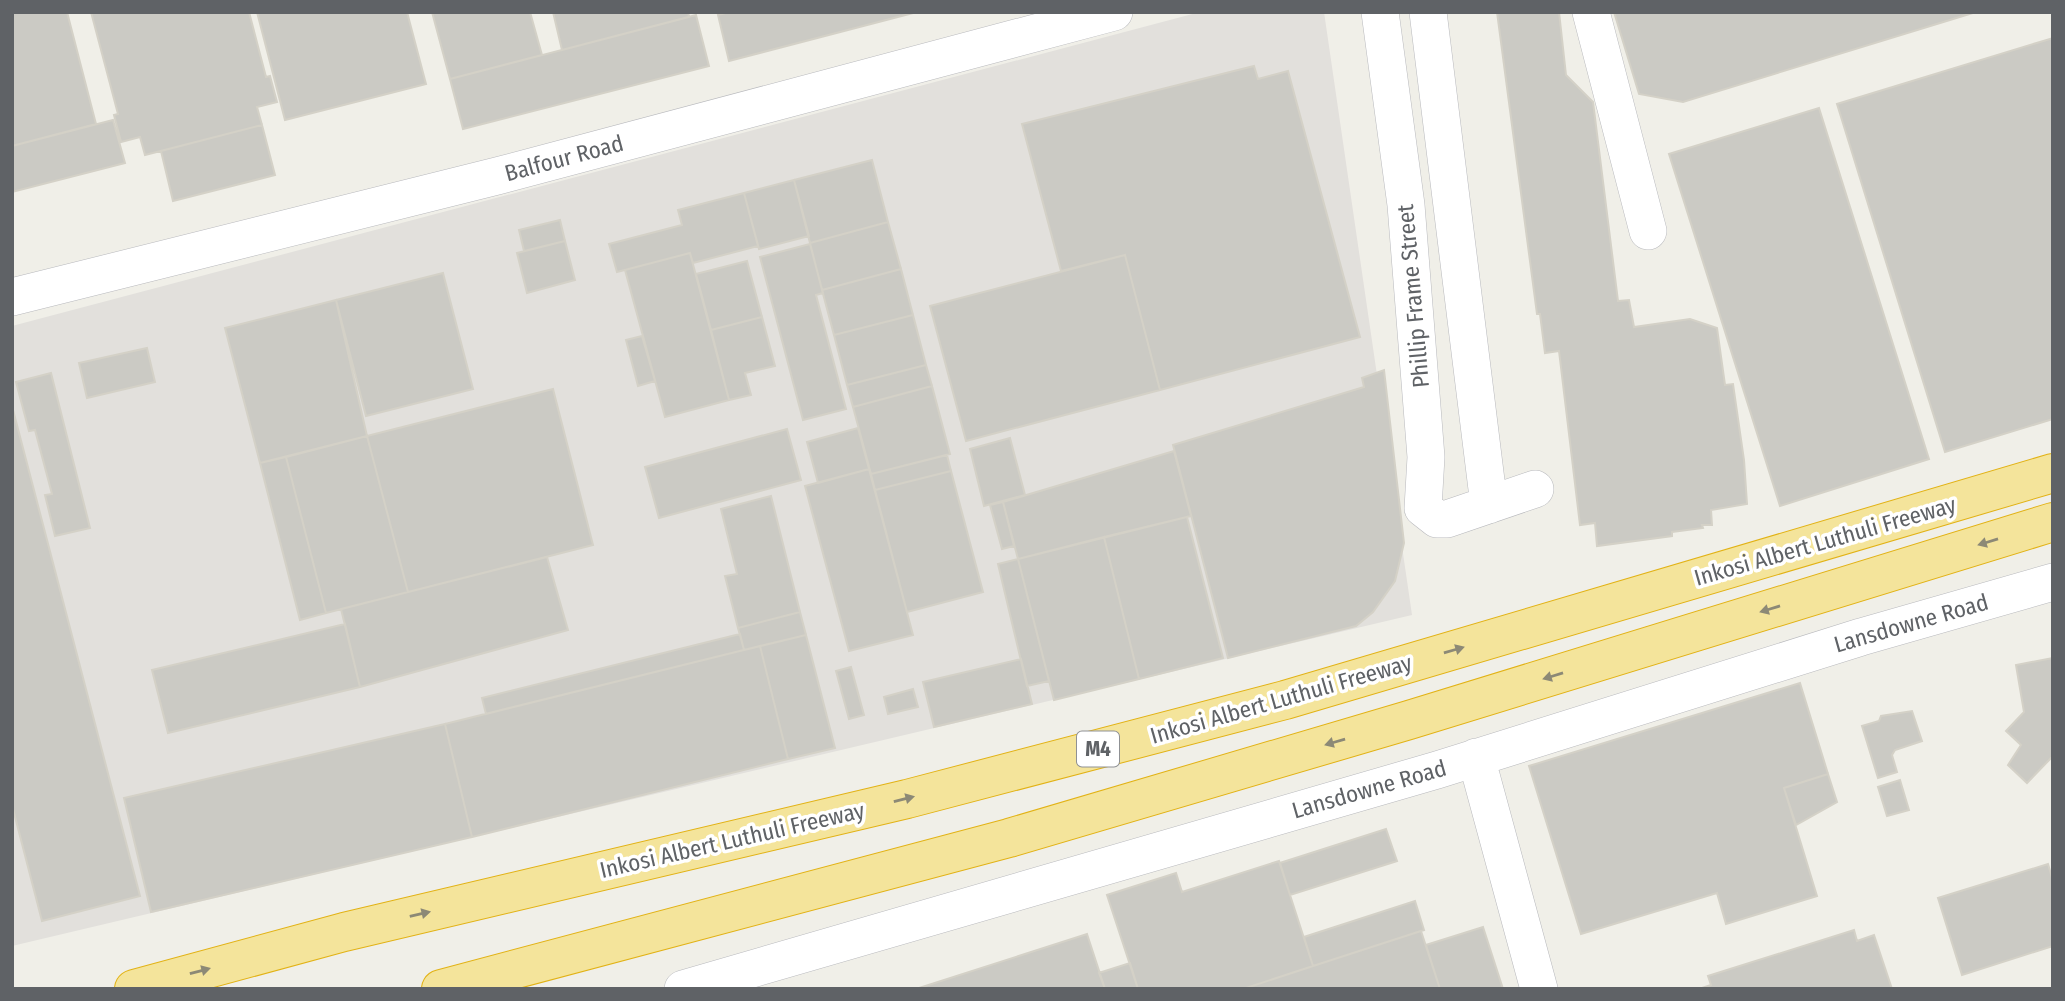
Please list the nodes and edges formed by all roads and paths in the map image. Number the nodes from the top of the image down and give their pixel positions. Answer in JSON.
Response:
{"nodes":[{"id":1,"x":1114,"y":12,"type":"edge"},
{"id":2,"x":1380,"y":12,"type":"edge"},
{"id":3,"x":1428,"y":12,"type":"edge"},
{"id":4,"x":1591,"y":12,"type":"edge"},
{"id":5,"x":1648,"y":231,"type":"dead end"},
{"id":6,"x":12,"y":297,"type":"edge"},
{"id":7,"x":2053,"y":473,"type":"edge"},
{"id":8,"x":1535,"y":489,"type":"dead end"},
{"id":9,"x":1489,"y":505,"type":"junction"},
{"id":10,"x":2053,"y":522,"type":"edge"},
{"id":11,"x":2053,"y":582,"type":"edge"},
{"id":12,"x":1476,"y":757,"type":"junction"},
{"id":13,"x":784,"y":975,"type":"edge"},
{"id":14,"x":134,"y":989,"type":"edge"},
{"id":15,"x":441,"y":989,"type":"edge"},
{"id":16,"x":683,"y":989,"type":"edge"},
{"id":17,"x":1538,"y":989,"type":"edge"}],
"edges":[{"from":1,"to":6,"type":"street","name":"Balfour Road"},
{"from":2,"to":9,"type":"street","name":"Phillip Frame Street"},
{"from":3,"to":9,"type":"street"},
{"from":4,"to":5,"type":"street"},
{"from":14,"to":7,"type":"highway","name":"Inkosi Albert Luthuli Freeway","number":"M4","one_way":true},
{"from":8,"to":9,"type":"street"},
{"from":10,"to":15,"type":"highway","name":"Inkosi Albert Luthuli Freeway","one_way":true},
{"from":11,"to":12,"type":"street","name":"Lansdowne Road"},
{"from":12,"to":13,"type":"street","name":"Lansdowne Road"},
{"from":12,"to":17,"type":"street"},
{"from":13,"to":16,"type":"street","name":"Lansdowne Road"}]}
